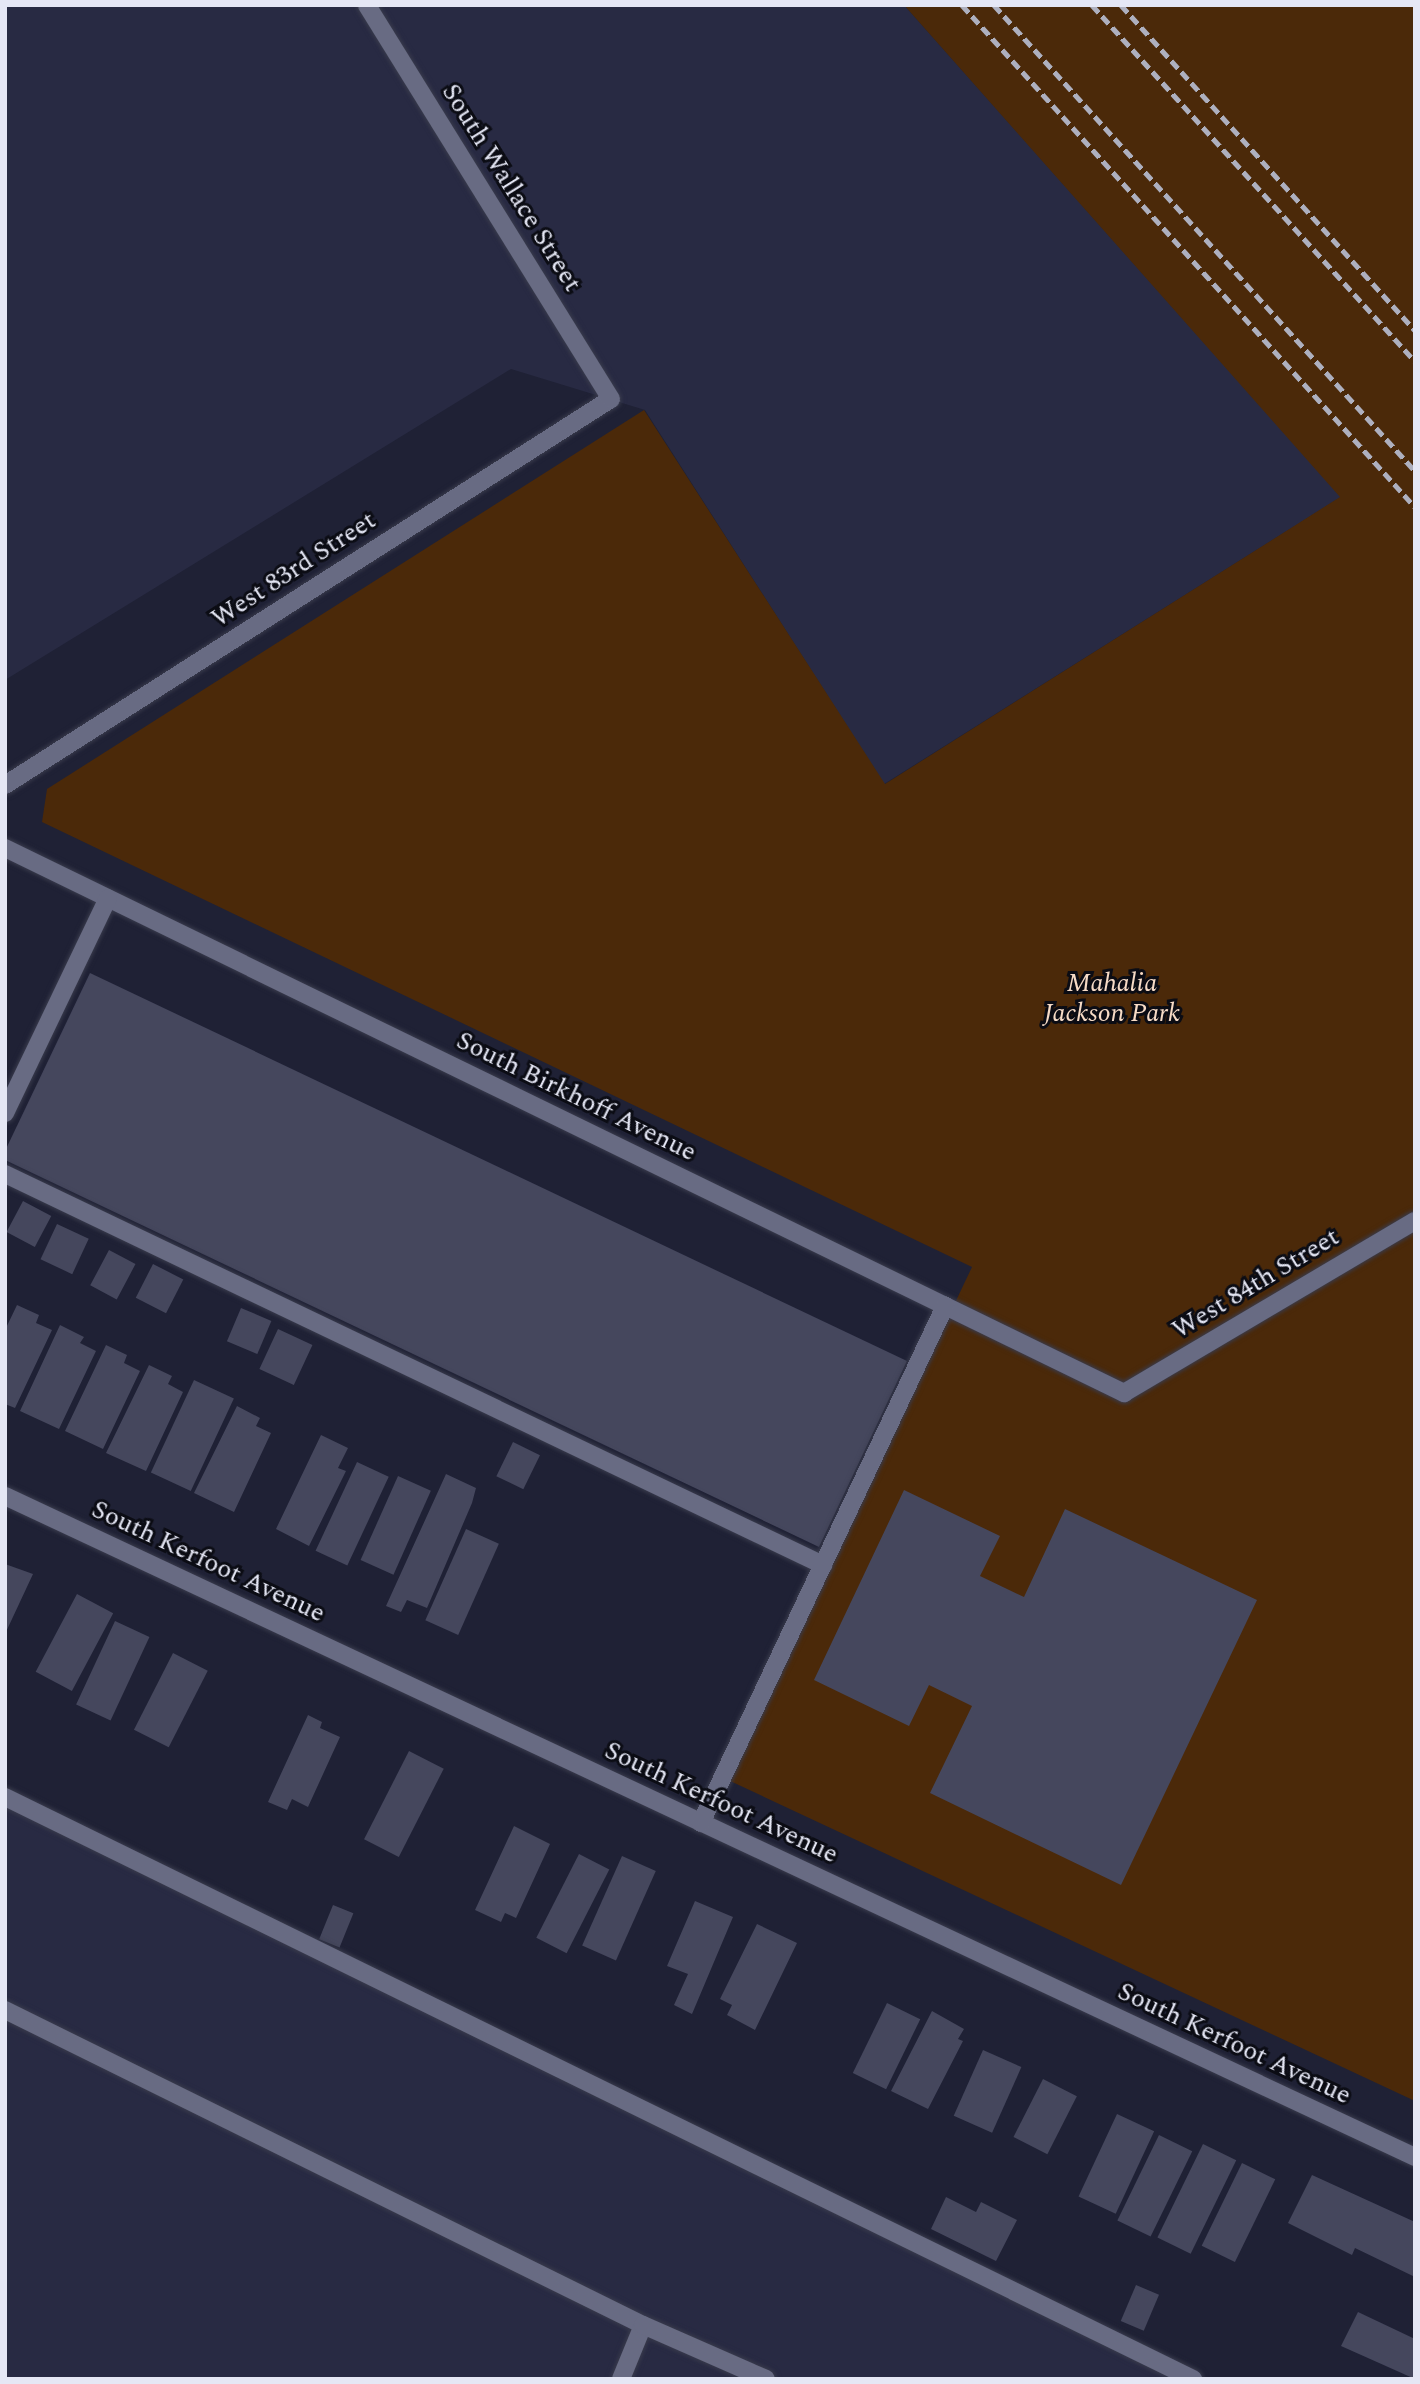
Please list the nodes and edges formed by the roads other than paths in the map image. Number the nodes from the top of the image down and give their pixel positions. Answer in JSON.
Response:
{"nodes":[{"id":1,"x":367,"y":5,"type":"edge"},
{"id":2,"x":611,"y":399,"type":"joint"},
{"id":3,"x":5,"y":785,"type":"edge"},
{"id":4,"x":5,"y":848,"type":"edge"},
{"id":5,"x":108,"y":898,"type":"junction"},
{"id":6,"x":5,"y":1113,"type":"edge"},
{"id":7,"x":5,"y":1174,"type":"edge"},
{"id":8,"x":1415,"y":1221,"type":"edge"},
{"id":9,"x":945,"y":1306,"type":"junction"},
{"id":10,"x":1124,"y":1393,"type":"joint"},
{"id":11,"x":5,"y":1496,"type":"edge"},
{"id":12,"x":822,"y":1565,"type":"junction"},
{"id":13,"x":5,"y":1797,"type":"edge"},
{"id":14,"x":701,"y":1823,"type":"junction"},
{"id":15,"x":5,"y":2010,"type":"edge"},
{"id":16,"x":1415,"y":2157,"type":"edge"},
{"id":17,"x":643,"y":2325,"type":"junction"},
{"id":18,"x":621,"y":2379,"type":"edge"},
{"id":19,"x":766,"y":2379,"type":"edge"},
{"id":20,"x":1193,"y":2379,"type":"edge"}],
"edges":[{"from":1,"to":2,"type":"street","name":"South Wallace Street"},
{"from":2,"to":3,"type":"street","name":"West 83rd Street"},
{"from":4,"to":5,"type":"street","name":"South Birkhoff Avenue"},
{"from":5,"to":6,"type":"street"},
{"from":5,"to":9,"type":"street","name":"South Birkhoff Avenue"},
{"from":7,"to":12,"type":"street"},
{"from":8,"to":10,"type":"street","name":"West 84th Street"},
{"from":9,"to":10,"type":"street","name":"South Birkhoff Avenue"},
{"from":9,"to":12,"type":"street"},
{"from":11,"to":14,"type":"street","name":"South Kerfoot Avenue"},
{"from":12,"to":14,"type":"street"},
{"from":13,"to":20,"type":"street"},
{"from":14,"to":16,"type":"street","name":"South Kerfoot Avenue"},
{"from":15,"to":17,"type":"street"},
{"from":17,"to":18,"type":"street"},
{"from":17,"to":19,"type":"street"}]}
